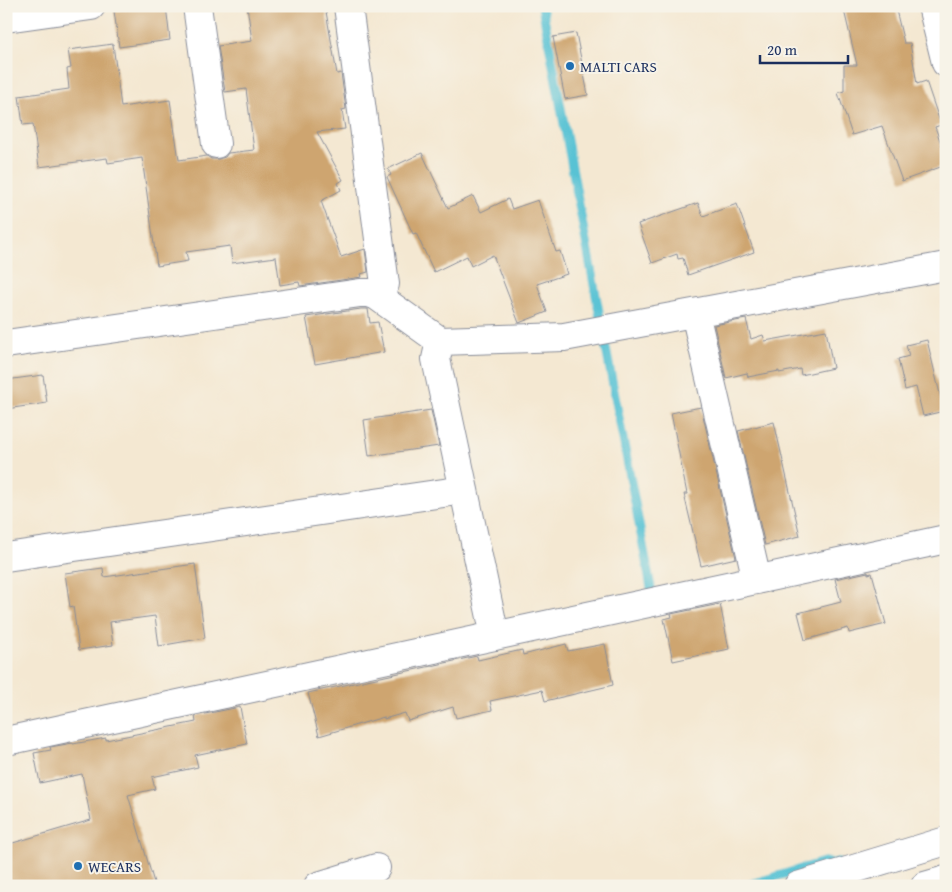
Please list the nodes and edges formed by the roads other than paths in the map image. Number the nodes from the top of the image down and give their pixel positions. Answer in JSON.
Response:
{"nodes":[{"id":1,"x":91,"y":6,"type":"edge"},
{"id":2,"x":198,"y":6,"type":"edge"},
{"id":3,"x":348,"y":6,"type":"edge"},
{"id":4,"x":932,"y":6,"type":"edge"},
{"id":5,"x":6,"y":18,"type":"edge"},
{"id":6,"x":946,"y":62,"type":"edge"},
{"id":7,"x":216,"y":144,"type":"dead end"},
{"id":8,"x":946,"y":266,"type":"edge"},
{"id":9,"x":377,"y":296,"type":"junction"},
{"id":10,"x":695,"y":313,"type":"junction"},
{"id":11,"x":440,"y":341,"type":"junction"},
{"id":12,"x":6,"y":344,"type":"edge"},
{"id":13,"x":464,"y":490,"type":"junction"},
{"id":14,"x":946,"y":539,"type":"edge"},
{"id":15,"x":6,"y":556,"type":"edge"},
{"id":16,"x":757,"y":580,"type":"junction"},
{"id":17,"x":495,"y":636,"type":"junction"},
{"id":18,"x":6,"y":741,"type":"edge"},
{"id":19,"x":946,"y":841,"type":"edge"},
{"id":20,"x":376,"y":868,"type":"dead end"},
{"id":21,"x":946,"y":880,"type":"edge"},
{"id":22,"x":318,"y":886,"type":"edge"},
{"id":23,"x":798,"y":886,"type":"edge"},
{"id":24,"x":925,"y":886,"type":"edge"}],
"edges":[{"from":1,"to":5,"type":"main road"},
{"from":2,"to":7,"type":"main road"},
{"from":3,"to":9,"type":"main road"},
{"from":4,"to":6,"type":"main road"},
{"from":8,"to":10,"type":"main road"},
{"from":9,"to":11,"type":"main road"},
{"from":9,"to":12,"type":"main road"},
{"from":10,"to":11,"type":"main road"},
{"from":10,"to":16,"type":"main road"},
{"from":11,"to":13,"type":"main road"},
{"from":13,"to":15,"type":"main road"},
{"from":13,"to":17,"type":"main road"},
{"from":14,"to":16,"type":"main road"},
{"from":16,"to":17,"type":"main road"},
{"from":17,"to":18,"type":"main road"},
{"from":19,"to":23,"type":"main road"},
{"from":20,"to":22,"type":"main road"},
{"from":21,"to":24,"type":"main road"}]}
